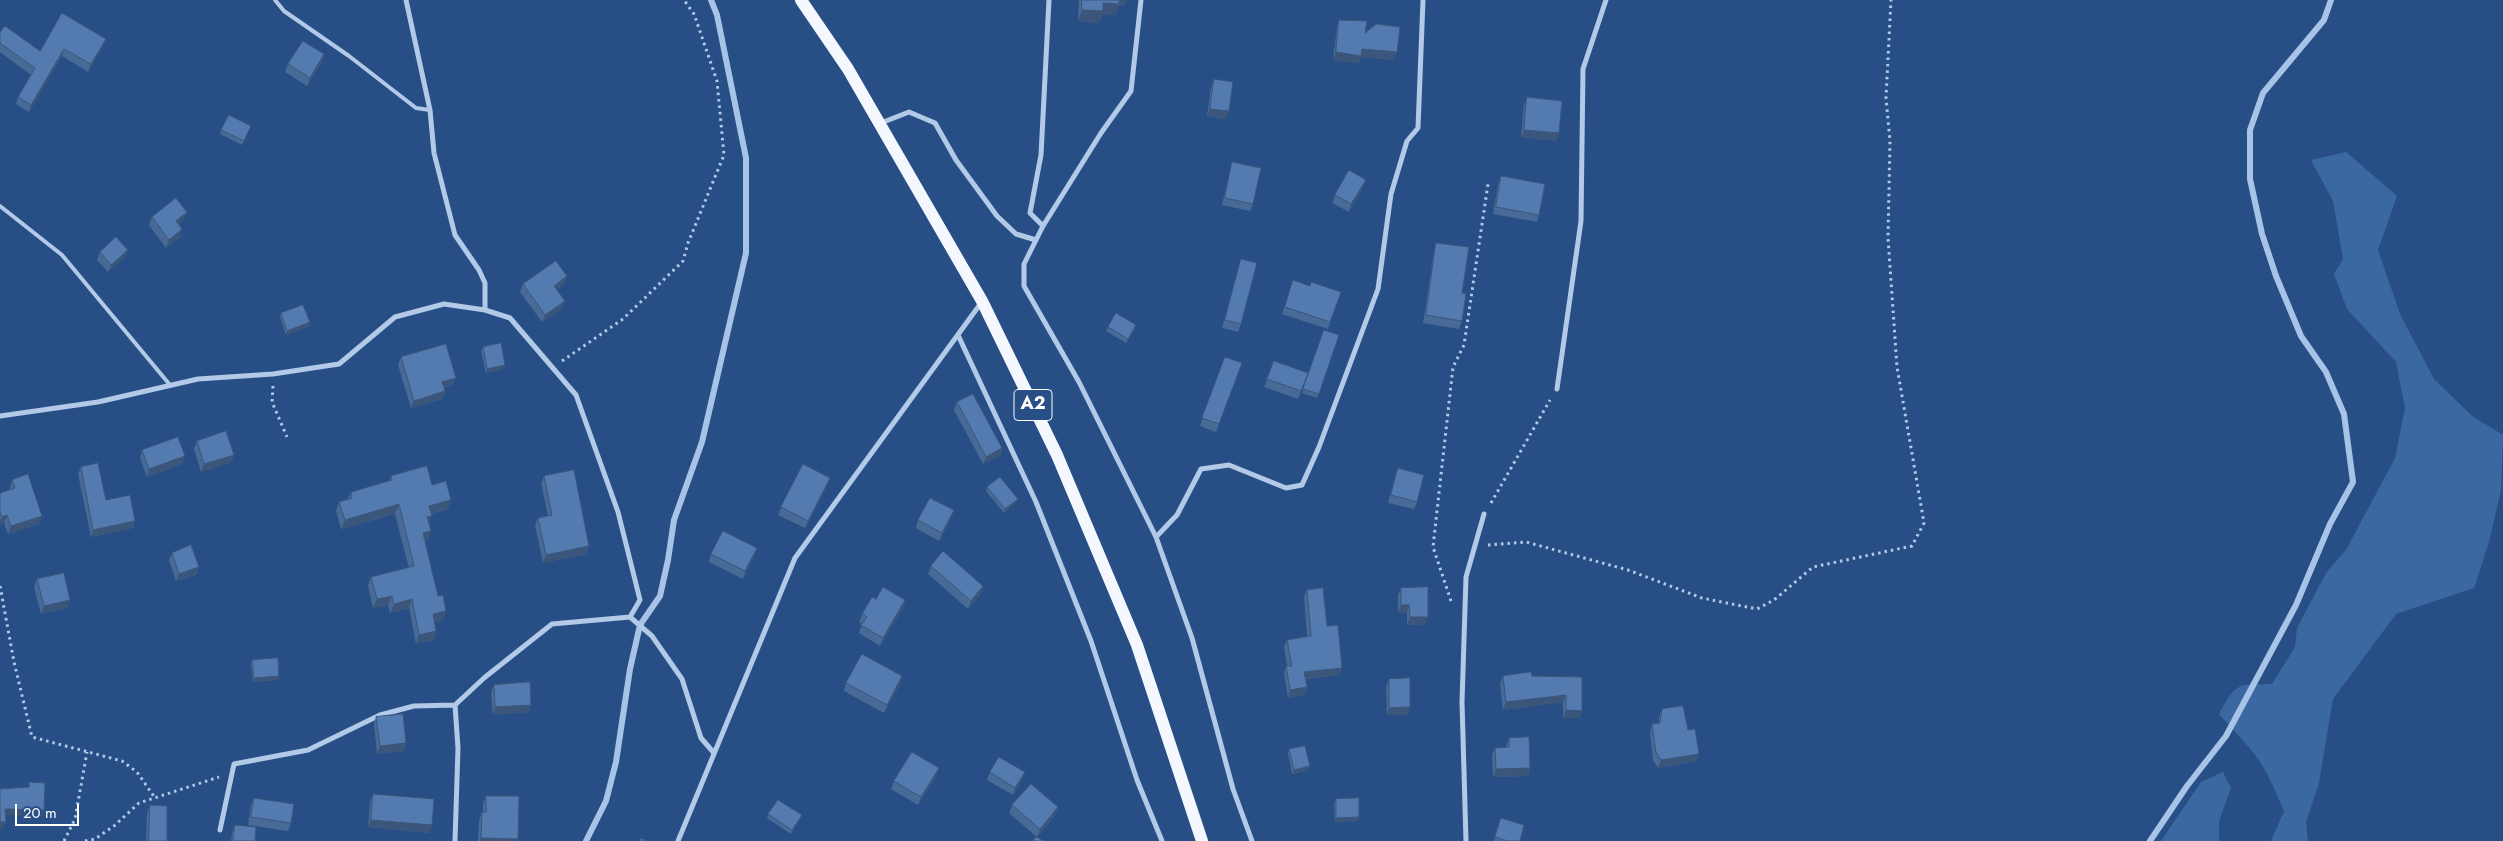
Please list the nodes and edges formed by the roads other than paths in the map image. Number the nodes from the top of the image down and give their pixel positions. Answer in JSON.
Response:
{"nodes":[{"id":1,"x":275,"y":0,"type":"edge"},
{"id":2,"x":406,"y":0,"type":"edge"},
{"id":3,"x":801,"y":0,"type":"edge"},
{"id":4,"x":1049,"y":0,"type":"edge"},
{"id":5,"x":1141,"y":0,"type":"edge"},
{"id":6,"x":1423,"y":0,"type":"edge"},
{"id":7,"x":1606,"y":0,"type":"edge"},
{"id":8,"x":430,"y":110,"type":"junction"},
{"id":9,"x":879,"y":124,"type":"junction"},
{"id":10,"x":0,"y":206,"type":"edge"},
{"id":11,"x":1043,"y":226,"type":"junction"},
{"id":12,"x":1036,"y":240,"type":"junction"},
{"id":13,"x":982,"y":301,"type":"junction"},
{"id":14,"x":485,"y":310,"type":"junction"},
{"id":15,"x":958,"y":335,"type":"junction"},
{"id":16,"x":170,"y":385,"type":"junction"},
{"id":17,"x":1557,"y":389,"type":"road end"},
{"id":18,"x":0,"y":416,"type":"edge"},
{"id":19,"x":1484,"y":514,"type":"road end"},
{"id":20,"x":1156,"y":537,"type":"junction"},
{"id":21,"x":630,"y":617,"type":"junction"},
{"id":22,"x":455,"y":705,"type":"junction"},
{"id":23,"x":714,"y":753,"type":"junction"},
{"id":24,"x":220,"y":830,"type":"dead end"},
{"id":25,"x":455,"y":841,"type":"edge"},
{"id":26,"x":678,"y":841,"type":"edge"},
{"id":27,"x":1162,"y":841,"type":"edge"},
{"id":28,"x":1202,"y":841,"type":"edge"},
{"id":29,"x":1252,"y":841,"type":"edge"},
{"id":30,"x":1466,"y":841,"type":"edge"}],
"edges":[{"from":1,"to":8,"type":"lane"},
{"from":2,"to":8,"type":"street"},
{"from":3,"to":9,"type":"main road","number":"A2"},
{"from":4,"to":11,"type":"street"},
{"from":5,"to":11,"type":"street"},
{"from":6,"to":20,"type":"street"},
{"from":7,"to":17,"type":"street"},
{"from":8,"to":14,"type":"street"},
{"from":9,"to":12,"type":"street"},
{"from":9,"to":13,"type":"main road","number":"A2"},
{"from":10,"to":16,"type":"lane"},
{"from":11,"to":12,"type":"street"},
{"from":12,"to":20,"type":"street"},
{"from":13,"to":15,"type":"street"},
{"from":13,"to":28,"type":"main road","number":"A2"},
{"from":14,"to":16,"type":"street"},
{"from":14,"to":21,"type":"street"},
{"from":15,"to":23,"type":"street"},
{"from":15,"to":27,"type":"street"},
{"from":16,"to":18,"type":"street"},
{"from":19,"to":30,"type":"street"},
{"from":20,"to":29,"type":"street"},
{"from":21,"to":22,"type":"street"},
{"from":21,"to":23,"type":"street"},
{"from":22,"to":24,"type":"street"},
{"from":22,"to":25,"type":"street"},
{"from":23,"to":26,"type":"street"}]}
